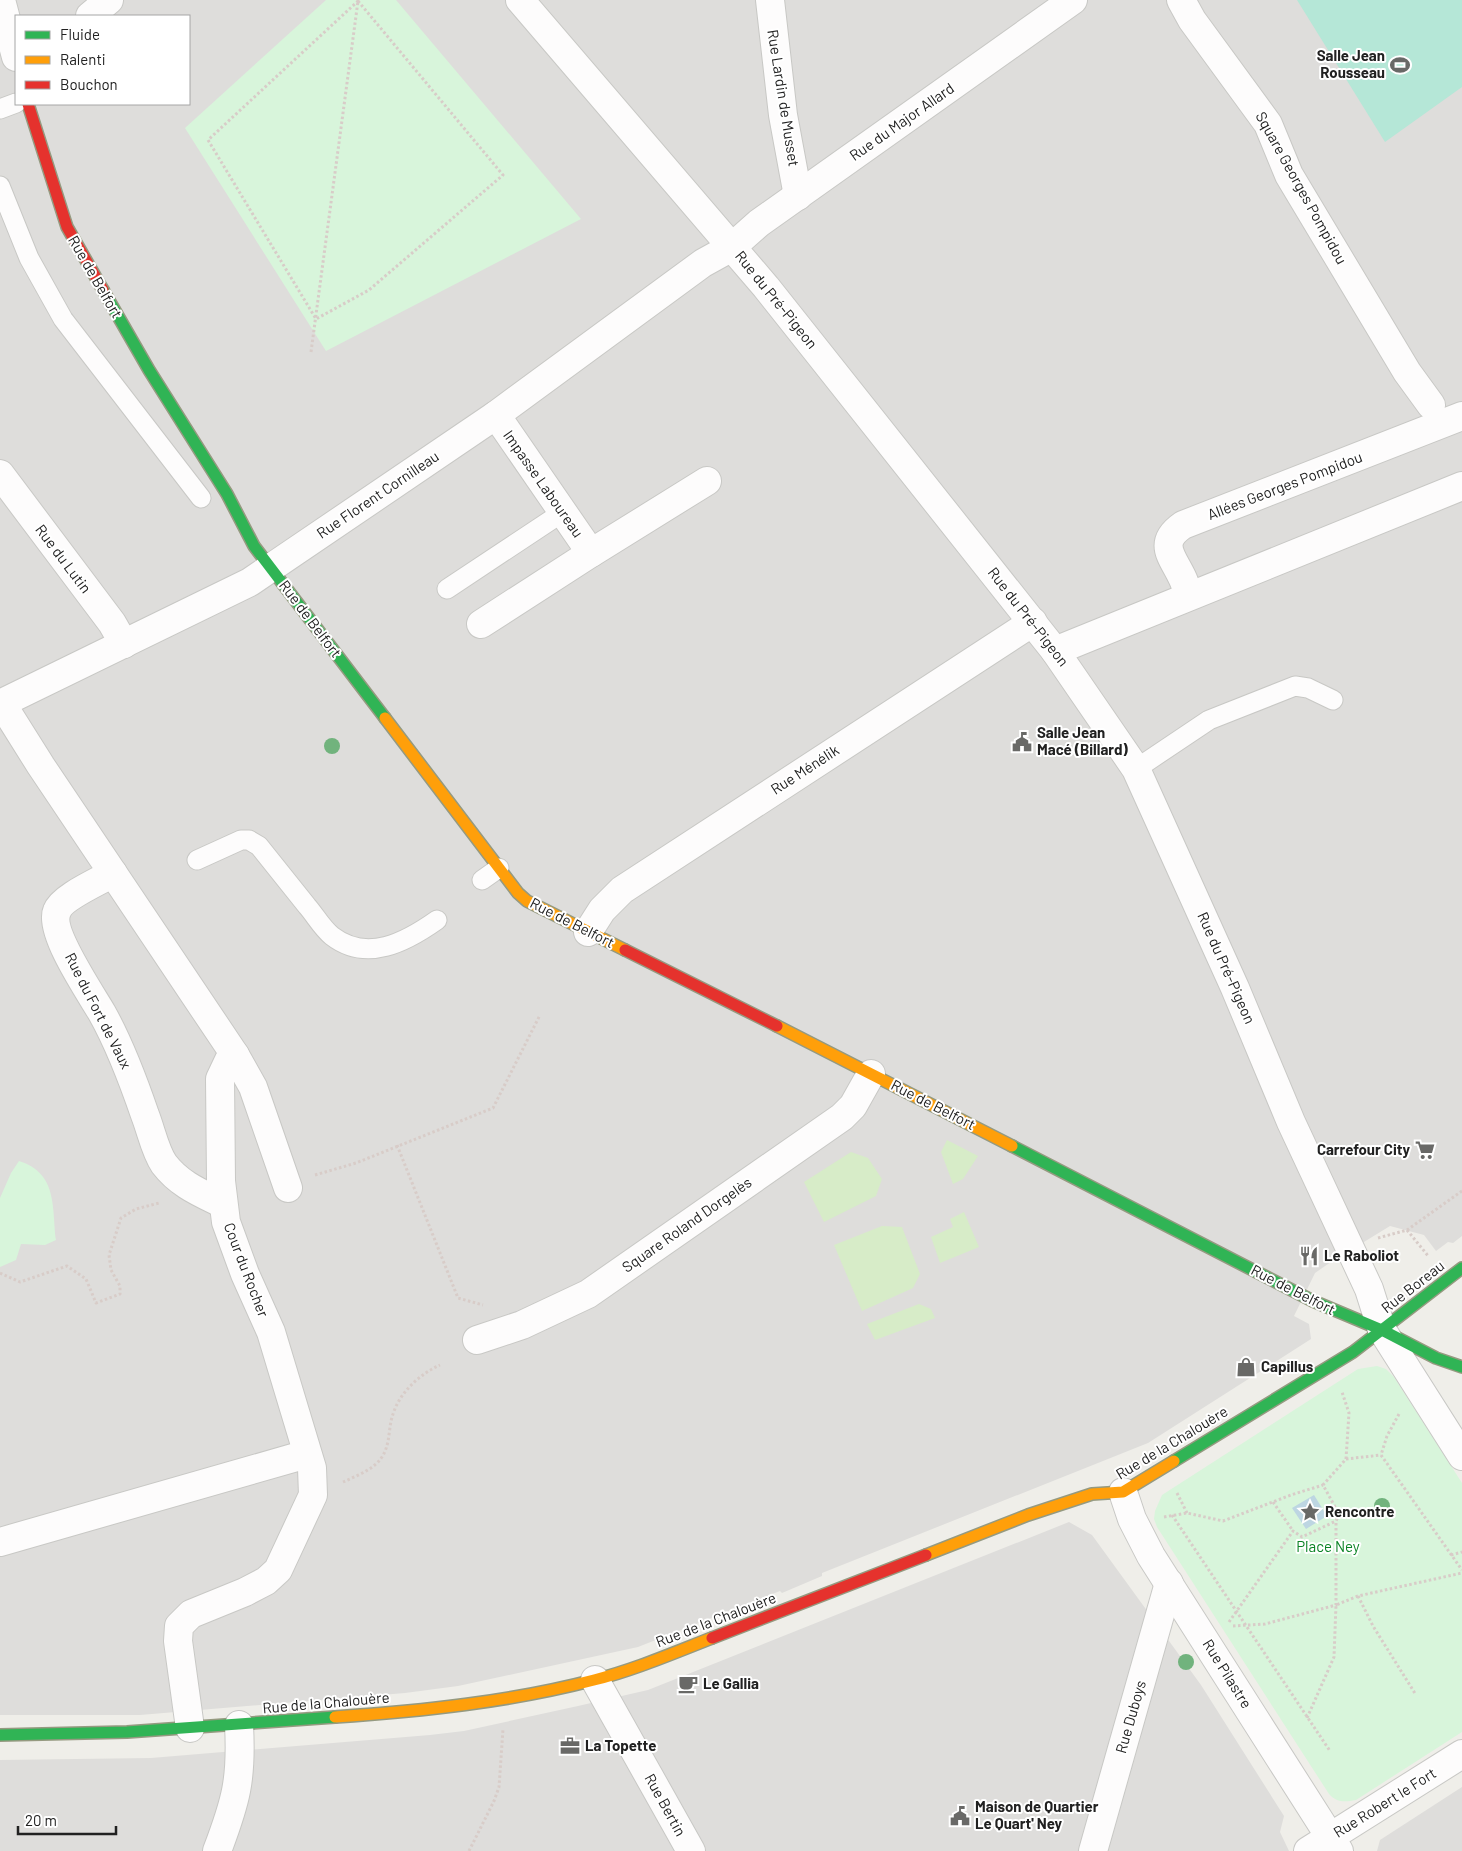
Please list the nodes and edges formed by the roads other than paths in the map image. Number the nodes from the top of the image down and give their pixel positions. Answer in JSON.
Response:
{"nodes":[{"id":1,"x":1,"y":0,"type":"edge"},
{"id":2,"x":109,"y":0,"type":"edge"},
{"id":3,"x":520,"y":0,"type":"edge"},
{"id":4,"x":770,"y":0,"type":"edge"},
{"id":5,"x":1073,"y":0,"type":"edge"},
{"id":6,"x":1180,"y":0,"type":"edge"},
{"id":7,"x":91,"y":15,"type":"edge"},
{"id":8,"x":15,"y":49,"type":"edge"},
{"id":9,"x":15,"y":103,"type":"edge"},
{"id":10,"x":28,"y":105,"type":"edge"},
{"id":11,"x":0,"y":109,"type":"edge"},
{"id":12,"x":0,"y":186,"type":"edge"},
{"id":13,"x":798,"y":196,"type":"junction"},
{"id":14,"x":732,"y":247,"type":"junction"},
{"id":15,"x":1431,"y":405,"type":"dead end"},
{"id":16,"x":496,"y":415,"type":"junction"},
{"id":17,"x":1462,"y":416,"type":"edge"},
{"id":18,"x":0,"y":474,"type":"edge"},
{"id":19,"x":707,"y":481,"type":"dead end"},
{"id":20,"x":1462,"y":486,"type":"edge"},
{"id":21,"x":201,"y":498,"type":"dead end"},
{"id":22,"x":563,"y":512,"type":"junction"},
{"id":23,"x":591,"y":553,"type":"junction"},
{"id":24,"x":272,"y":568,"type":"junction"},
{"id":25,"x":447,"y":589,"type":"dead end"},
{"id":26,"x":1189,"y":596,"type":"junction"},
{"id":27,"x":1033,"y":622,"type":"junction"},
{"id":28,"x":481,"y":624,"type":"dead end"},
{"id":29,"x":124,"y":644,"type":"junction"},
{"id":30,"x":1055,"y":651,"type":"junction"},
{"id":31,"x":1333,"y":700,"type":"dead end"},
{"id":32,"x":1,"y":704,"type":"edge"},
{"id":33,"x":1136,"y":769,"type":"junction"},
{"id":34,"x":197,"y":860,"type":"dead end"},
{"id":35,"x":499,"y":868,"type":"junction"},
{"id":36,"x":113,"y":873,"type":"junction"},
{"id":37,"x":482,"y":880,"type":"dead end"},
{"id":38,"x":437,"y":920,"type":"dead end"},
{"id":39,"x":588,"y":932,"type":"junction"},
{"id":40,"x":235,"y":1055,"type":"junction"},
{"id":41,"x":871,"y":1074,"type":"junction"},
{"id":42,"x":288,"y":1188,"type":"dead end"},
{"id":43,"x":223,"y":1204,"type":"junction"},
{"id":44,"x":1462,"y":1268,"type":"edge"},
{"id":45,"x":1382,"y":1330,"type":"junction"},
{"id":46,"x":477,"y":1340,"type":"dead end"},
{"id":47,"x":1462,"y":1367,"type":"edge"},
{"id":48,"x":307,"y":1454,"type":"junction"},
{"id":49,"x":1462,"y":1456,"type":"edge"},
{"id":50,"x":1124,"y":1492,"type":"junction"},
{"id":51,"x":0,"y":1542,"type":"edge"},
{"id":52,"x":1168,"y":1583,"type":"junction"},
{"id":53,"x":595,"y":1680,"type":"junction"},
{"id":54,"x":239,"y":1725,"type":"junction"},
{"id":55,"x":190,"y":1728,"type":"junction"},
{"id":56,"x":0,"y":1735,"type":"edge"},
{"id":57,"x":1462,"y":1754,"type":"edge"},
{"id":58,"x":1326,"y":1846,"type":"edge"},
{"id":59,"x":216,"y":1851,"type":"edge"},
{"id":60,"x":691,"y":1851,"type":"edge"},
{"id":61,"x":1092,"y":1851,"type":"edge"}],
"edges":[{"from":1,"to":8,"type":"street"},
{"from":2,"to":7,"type":"street"},
{"from":3,"to":14,"type":"street","name":"Rue du Pré-Pigeon"},
{"from":4,"to":13,"type":"street","name":"Rue Lardin de Musset"},
{"from":5,"to":13,"type":"street","name":"Rue du Major Allard"},
{"from":6,"to":15,"type":"street","name":"Square Georges Pompidou"},
{"from":9,"to":11,"type":"lane"},
{"from":10,"to":24,"type":"street","name":"Rue de Belfort"},
{"from":12,"to":21,"type":"lane"},
{"from":13,"to":14,"type":"street","name":"Rue du Major Allard"},
{"from":14,"to":16,"type":"street","name":"Rue Florent Cornilleau"},
{"from":14,"to":27,"type":"street","name":"Rue du Pré-Pigeon"},
{"from":16,"to":22,"type":"street","name":"Impasse Laboureau"},
{"from":16,"to":24,"type":"street","name":"Rue Florent Cornilleau"},
{"from":17,"to":26,"type":"street","name":"Allées Georges Pompidou"},
{"from":18,"to":29,"type":"street","name":"Rue du Lutin"},
{"from":19,"to":23,"type":"street","name":"Impasse Laboureau"},
{"from":20,"to":26,"type":"street"},
{"from":22,"to":23,"type":"street","name":"Impasse Laboureau"},
{"from":22,"to":25,"type":"lane"},
{"from":23,"to":28,"type":"street","name":"Impasse Laboureau"},
{"from":24,"to":29,"type":"street","name":"Rue Florent Cornilleau"},
{"from":24,"to":35,"type":"street","name":"Rue de Belfort"},
{"from":26,"to":30,"type":"street"},
{"from":27,"to":30,"type":"street","name":"Rue du Pré-Pigeon"},
{"from":27,"to":39,"type":"street","name":"Rue Ménélik"},
{"from":29,"to":32,"type":"street","name":"Rue Florent Cornilleau"},
{"from":30,"to":33,"type":"street","name":"Rue du Pré-Pigeon"},
{"from":31,"to":33,"type":"lane"},
{"from":32,"to":36,"type":"street"},
{"from":33,"to":45,"type":"street","name":"Rue du Pré-Pigeon"},
{"from":34,"to":38,"type":"lane"},
{"from":35,"to":37,"type":"lane"},
{"from":35,"to":39,"type":"street","name":"Rue de Belfort"},
{"from":36,"to":40,"type":"street"},
{"from":36,"to":43,"type":"street","name":"Rue du Fort de Vaux"},
{"from":39,"to":41,"type":"street","name":"Rue de Belfort"},
{"from":40,"to":42,"type":"street"},
{"from":40,"to":43,"type":"street","name":"Cour du Rocher"},
{"from":41,"to":45,"type":"street","name":"Rue de Belfort"},
{"from":41,"to":46,"type":"street","name":"Square Roland Dorgelès"},
{"from":43,"to":48,"type":"street","name":"Cour du Rocher"},
{"from":44,"to":45,"type":"street","name":"Rue Boreau"},
{"from":45,"to":47,"type":"street","name":"Rue de Belfort"},
{"from":45,"to":49,"type":"street","name":"Rue du Pré-Pigeon"},
{"from":45,"to":50,"type":"street","name":"Rue de la Chalouère"},
{"from":48,"to":51,"type":"street"},
{"from":48,"to":55,"type":"street","name":"Cour du Rocher"},
{"from":50,"to":52,"type":"street","name":"Rue Pilastre"},
{"from":50,"to":53,"type":"street","name":"Rue de la Chalouère"},
{"from":52,"to":58,"type":"street","name":"Rue Pilastre"},
{"from":52,"to":61,"type":"street","name":"Rue Duboys"},
{"from":53,"to":54,"type":"street","name":"Rue de la Chalouère"},
{"from":53,"to":60,"type":"street","name":"Rue Bertin"},
{"from":54,"to":55,"type":"street","name":"Rue de la Chalouère"},
{"from":54,"to":59,"type":"street"},
{"from":55,"to":56,"type":"street","name":"Rue de la Chalouère"},
{"from":57,"to":58,"type":"street","name":"Rue Robert le Fort"}]}
